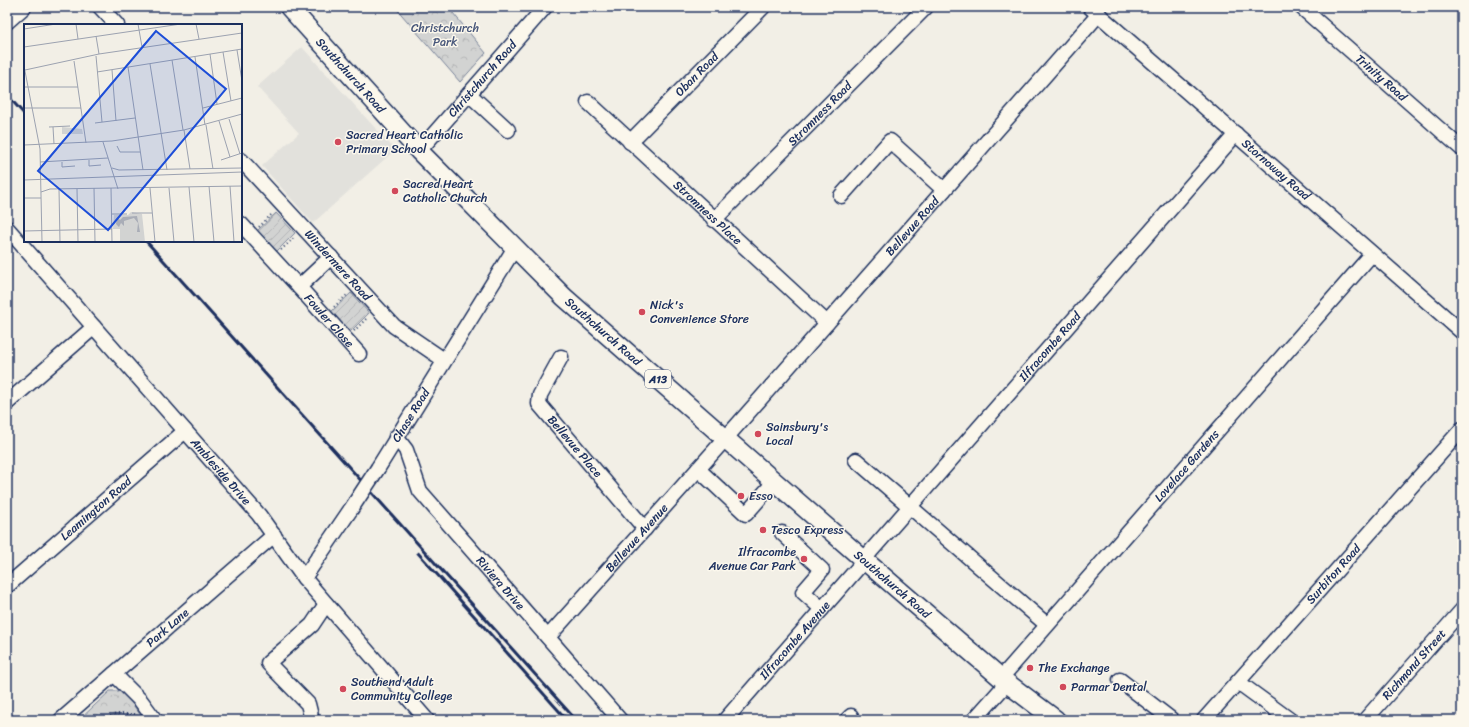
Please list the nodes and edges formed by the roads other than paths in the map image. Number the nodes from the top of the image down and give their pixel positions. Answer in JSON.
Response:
{"nodes":[{"id":1,"x":24,"y":7,"type":"edge"},
{"id":2,"x":100,"y":7,"type":"edge"},
{"id":3,"x":289,"y":7,"type":"edge"},
{"id":4,"x":545,"y":7,"type":"edge"},
{"id":5,"x":763,"y":7,"type":"edge"},
{"id":6,"x":926,"y":7,"type":"edge"},
{"id":7,"x":1301,"y":7,"type":"edge"},
{"id":8,"x":1095,"y":11,"type":"edge"},
{"id":9,"x":7,"y":22,"type":"edge"},
{"id":10,"x":116,"y":24,"type":"edge"},
{"id":11,"x":469,"y":94,"type":"junction"},
{"id":12,"x":588,"y":102,"type":"dead end"},
{"id":13,"x":508,"y":130,"type":"dead end"},
{"id":14,"x":1236,"y":134,"type":"junction"},
{"id":15,"x":630,"y":142,"type":"junction"},
{"id":16,"x":1462,"y":149,"type":"edge"},
{"id":17,"x":418,"y":151,"type":"junction"},
{"id":18,"x":242,"y":161,"type":"edge"},
{"id":19,"x":944,"y":190,"type":"junction"},
{"id":20,"x":841,"y":196,"type":"dead end"},
{"id":21,"x":714,"y":220,"type":"junction"},
{"id":22,"x":7,"y":228,"type":"edge"},
{"id":23,"x":246,"y":229,"type":"edge"},
{"id":24,"x":514,"y":249,"type":"junction"},
{"id":25,"x":1372,"y":254,"type":"junction"},
{"id":26,"x":331,"y":257,"type":"junction"},
{"id":27,"x":299,"y":287,"type":"junction"},
{"id":28,"x":827,"y":323,"type":"junction"},
{"id":29,"x":94,"y":327,"type":"junction"},
{"id":30,"x":1462,"y":332,"type":"edge"},
{"id":31,"x":359,"y":354,"type":"dead end"},
{"id":32,"x":561,"y":358,"type":"dead end"},
{"id":33,"x":444,"y":360,"type":"junction"},
{"id":34,"x":7,"y":403,"type":"edge"},
{"id":35,"x":1462,"y":429,"type":"edge"},
{"id":36,"x":185,"y":431,"type":"junction"},
{"id":37,"x":396,"y":437,"type":"junction"},
{"id":38,"x":725,"y":439,"type":"junction"},
{"id":39,"x":856,"y":460,"type":"dead end"},
{"id":40,"x":698,"y":469,"type":"junction"},
{"id":41,"x":774,"y":482,"type":"junction"},
{"id":42,"x":910,"y":506,"type":"junction"},
{"id":43,"x":645,"y":529,"type":"junction"},
{"id":44,"x":782,"y":533,"type":"dead end"},
{"id":45,"x":274,"y":535,"type":"junction"},
{"id":46,"x":864,"y":560,"type":"junction"},
{"id":47,"x":304,"y":578,"type":"junction"},
{"id":48,"x":7,"y":586,"type":"edge"},
{"id":49,"x":326,"y":604,"type":"junction"},
{"id":50,"x":822,"y":609,"type":"junction"},
{"id":51,"x":1462,"y":610,"type":"edge"},
{"id":52,"x":1046,"y":624,"type":"junction"},
{"id":53,"x":548,"y":637,"type":"junction"},
{"id":54,"x":114,"y":674,"type":"junction"},
{"id":55,"x":1004,"y":680,"type":"junction"},
{"id":56,"x":1120,"y":680,"type":"dead end"},
{"id":57,"x":1238,"y":682,"type":"junction"},
{"id":58,"x":421,"y":718,"type":"edge"},
{"id":59,"x":728,"y":719,"type":"edge"},
{"id":60,"x":61,"y":720,"type":"edge"},
{"id":61,"x":155,"y":720,"type":"edge"},
{"id":62,"x":312,"y":720,"type":"edge"},
{"id":63,"x":620,"y":720,"type":"edge"},
{"id":64,"x":974,"y":720,"type":"edge"},
{"id":65,"x":1056,"y":720,"type":"edge"},
{"id":66,"x":1172,"y":720,"type":"edge"},
{"id":67,"x":1204,"y":720,"type":"edge"},
{"id":68,"x":1290,"y":720,"type":"edge"},
{"id":69,"x":1365,"y":720,"type":"edge"}],
"edges":[{"from":1,"to":9,"type":"street"},
{"from":2,"to":10,"type":"street"},
{"from":3,"to":17,"type":"main road","name":"Southchurch Road","number":"A13"},
{"from":4,"to":11,"type":"street","name":"Christchurch Road"},
{"from":5,"to":15,"type":"street","name":"Oban Road"},
{"from":6,"to":21,"type":"street","name":"Stromness Road"},
{"from":7,"to":16,"type":"street","name":"Trinity Road"},
{"from":8,"to":14,"type":"street","name":"Stornoway Road"},
{"from":8,"to":19,"type":"street","name":"Bellevue Road"},
{"from":11,"to":13,"type":"street"},
{"from":11,"to":17,"type":"street","name":"Christchurch Road"},
{"from":12,"to":15,"type":"street","name":"Stromness Place"},
{"from":14,"to":25,"type":"street","name":"Stornoway Road"},
{"from":14,"to":42,"type":"street","name":"Ilfracombe Road"},
{"from":15,"to":21,"type":"street","name":"Stromness Place"},
{"from":17,"to":24,"type":"main road","name":"Southchurch Road","number":"A13"},
{"from":18,"to":26,"type":"street","name":"Windermere Road"},
{"from":19,"to":20,"type":"street"},
{"from":19,"to":28,"type":"street","name":"Bellevue Road"},
{"from":21,"to":28,"type":"street","name":"Stromness Place"},
{"from":22,"to":29,"type":"street","name":"Ambleside Drive"},
{"from":23,"to":27,"type":"street","name":"Fowler Close"},
{"from":24,"to":33,"type":"street","name":"Chase Road"},
{"from":24,"to":38,"type":"main road","name":"Southchurch Road","number":"A13"},
{"from":25,"to":30,"type":"street","name":"Stornoway Road"},
{"from":25,"to":52,"type":"street","name":"Lovelace Gardens"},
{"from":26,"to":27,"type":"street","name":"Fowler Close"},
{"from":26,"to":33,"type":"street","name":"Windermere Road"},
{"from":27,"to":31,"type":"street","name":"Fowler Close"},
{"from":28,"to":38,"type":"street","name":"Bellevue Road"},
{"from":29,"to":34,"type":"street"},
{"from":29,"to":36,"type":"street","name":"Ambleside Drive"},
{"from":32,"to":43,"type":"street","name":"Bellevue Place"},
{"from":33,"to":37,"type":"street","name":"Chase Road"},
{"from":35,"to":57,"type":"street","name":"Surbiton Road"},
{"from":36,"to":45,"type":"street","name":"Ambleside Drive"},
{"from":36,"to":48,"type":"street","name":"Leamington Road"},
{"from":37,"to":47,"type":"street","name":"Chase Road","bridge":true},
{"from":37,"to":53,"type":"street","name":"Riviera Drive"},
{"from":38,"to":40,"type":"street","name":"Bellevue Avenue"},
{"from":38,"to":41,"type":"main road","name":"Southchurch Road","number":"A13"},
{"from":39,"to":42,"type":"street"},
{"from":40,"to":41,"type":"street"},
{"from":40,"to":43,"type":"street","name":"Bellevue Avenue"},
{"from":41,"to":46,"type":"main road","name":"Southchurch Road","number":"A13"},
{"from":42,"to":46,"type":"street","name":"Ilfracombe Road"},
{"from":42,"to":52,"type":"street"},
{"from":43,"to":53,"type":"street","name":"Bellevue Avenue"},
{"from":44,"to":50,"type":"street"},
{"from":45,"to":47,"type":"street","name":"Ambleside Drive"},
{"from":45,"to":54,"type":"street","name":"Park Lane"},
{"from":46,"to":50,"type":"street","name":"Ilfracombe Avenue"},
{"from":46,"to":55,"type":"main road","name":"Southchurch Road","number":"A13"},
{"from":47,"to":49,"type":"street","name":"Ambleside Drive"},
{"from":49,"to":58,"type":"street","name":"Ambleside Drive"},
{"from":49,"to":62,"type":"street"},
{"from":50,"to":59,"type":"street","name":"Ilfracombe Avenue"},
{"from":51,"to":69,"type":"street","name":"Richmond Street"},
{"from":52,"to":55,"type":"street","name":"Lovelace Gardens"},
{"from":53,"to":63,"type":"street","name":"Riviera Drive"},
{"from":54,"to":60,"type":"street","name":"Park Lane"},
{"from":54,"to":61,"type":"street"},
{"from":55,"to":64,"type":"street","name":"Lovelace Gardens"},
{"from":55,"to":65,"type":"main road","name":"Southchurch Road","number":"A13"},
{"from":56,"to":66,"type":"street"},
{"from":57,"to":67,"type":"street","name":"Surbiton Road"},
{"from":57,"to":68,"type":"street"}]}
